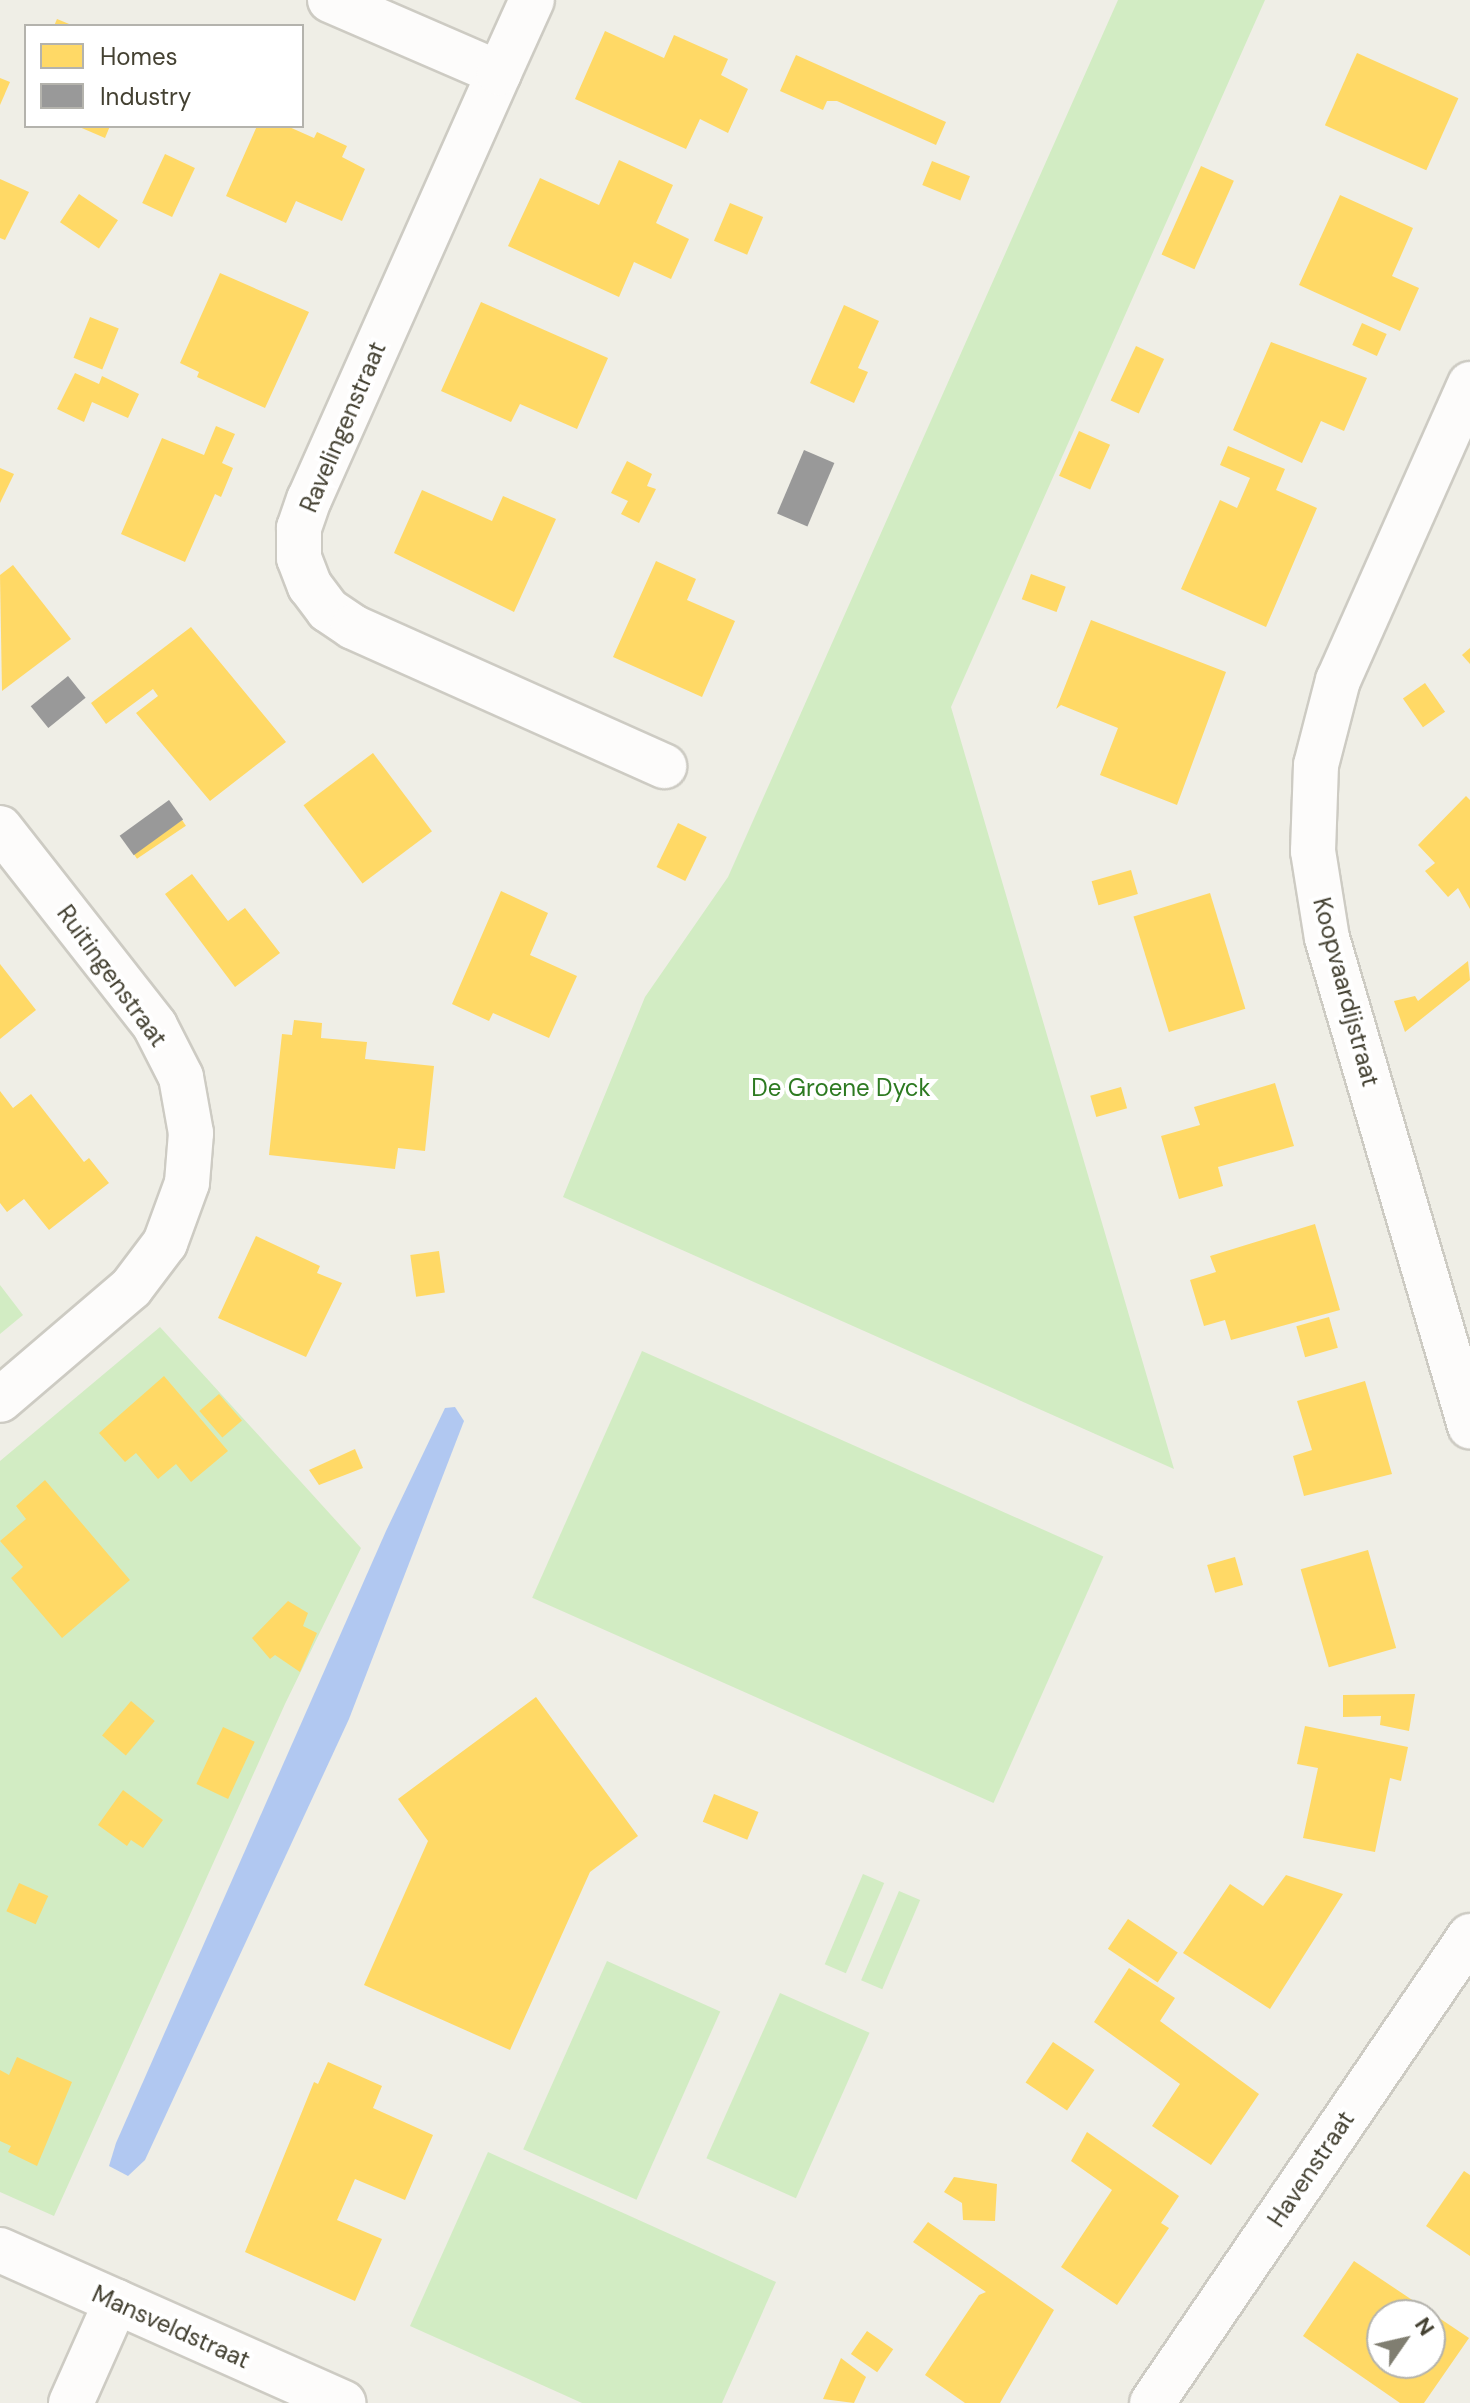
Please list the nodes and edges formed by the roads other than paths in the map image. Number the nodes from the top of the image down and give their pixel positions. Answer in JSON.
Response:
{"nodes":[{"id":1,"x":330,"y":0,"type":"edge"},
{"id":2,"x":532,"y":0,"type":"edge"},
{"id":3,"x":499,"y":73,"type":"junction"},
{"id":4,"x":1470,"y":384,"type":"edge"},
{"id":5,"x":664,"y":766,"type":"dead end"},
{"id":6,"x":0,"y":828,"type":"edge"},
{"id":7,"x":0,"y":1400,"type":"edge"},
{"id":8,"x":1470,"y":1426,"type":"edge"},
{"id":9,"x":1470,"y":1936,"type":"edge"},
{"id":10,"x":0,"y":2250,"type":"edge"},
{"id":11,"x":116,"y":2302,"type":"junction"},
{"id":12,"x":71,"y":2403,"type":"edge"},
{"id":13,"x":343,"y":2403,"type":"edge"},
{"id":14,"x":1152,"y":2403,"type":"edge"}],
"edges":[{"from":1,"to":3,"type":"street"},
{"from":2,"to":3,"type":"street","name":"Ravelingenstraat"},
{"from":3,"to":5,"type":"street","name":"Ravelingenstraat"},
{"from":4,"to":8,"type":"street","name":"Koopvaardijstraat"},
{"from":6,"to":7,"type":"street","name":"Ruitingenstraat"},
{"from":9,"to":14,"type":"street","name":"Havenstraat"},
{"from":10,"to":11,"type":"street","name":"Mansveldstraat"},
{"from":11,"to":12,"type":"street"},
{"from":11,"to":13,"type":"street","name":"Mansveldstraat"}]}
